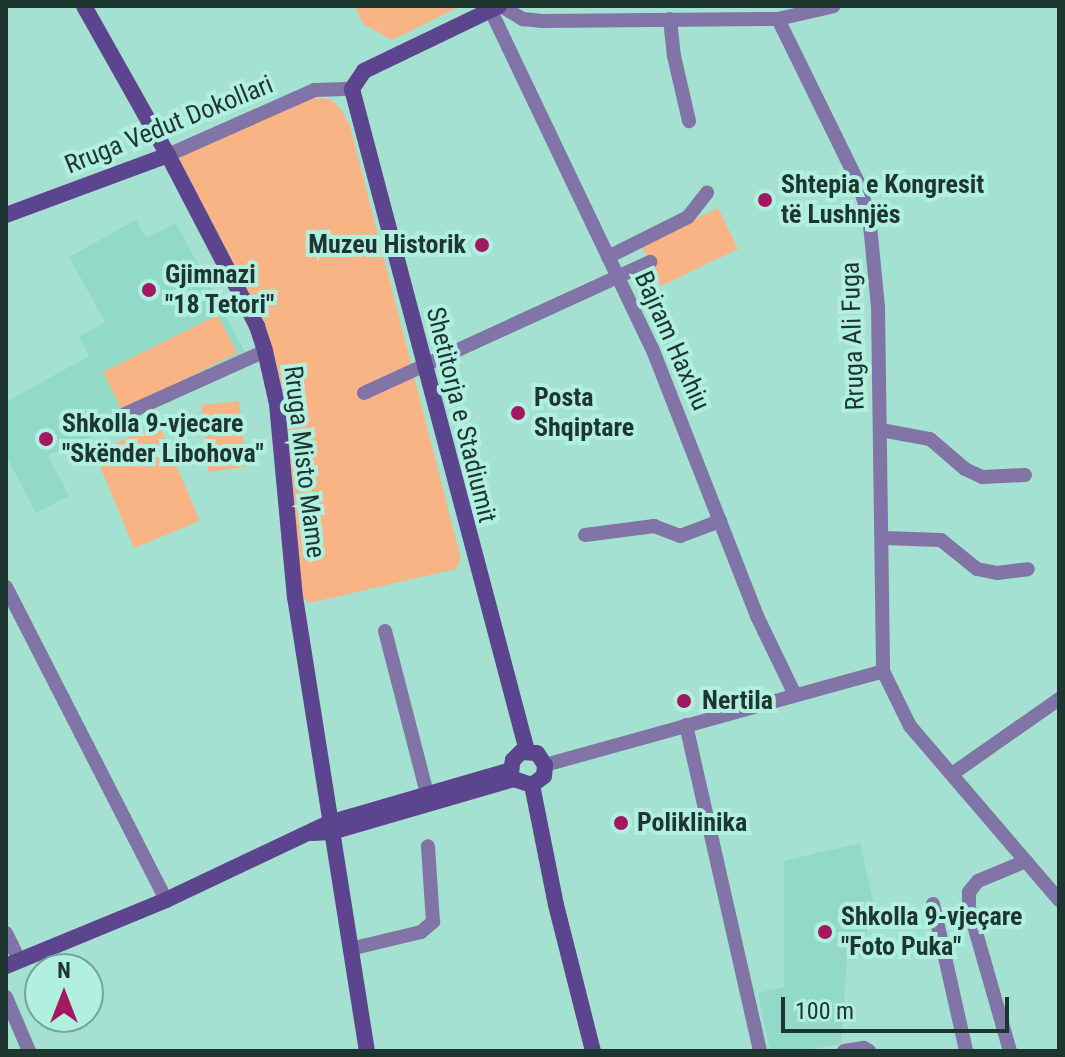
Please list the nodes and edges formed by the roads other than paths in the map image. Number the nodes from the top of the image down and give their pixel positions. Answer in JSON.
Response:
{"nodes":[{"id":1,"x":84,"y":6,"type":"edge"},
{"id":2,"x":834,"y":6,"type":"edge"},
{"id":3,"x":497,"y":8,"type":"edge"},
{"id":4,"x":632,"y":13,"type":"edge"},
{"id":5,"x":770,"y":14,"type":"edge"},
{"id":6,"x":670,"y":19,"type":"junction"},
{"id":7,"x":352,"y":89,"type":"junction"},
{"id":8,"x":689,"y":121,"type":"dead end"},
{"id":9,"x":168,"y":155,"type":"junction"},
{"id":10,"x":707,"y":193,"type":"dead end"},
{"id":11,"x":6,"y":215,"type":"edge"},
{"id":12,"x":608,"y":257,"type":"junction"},
{"id":13,"x":650,"y":262,"type":"dead end"},
{"id":14,"x":617,"y":278,"type":"junction"},
{"id":15,"x":265,"y":351,"type":"junction"},
{"id":16,"x":423,"y":368,"type":"junction"},
{"id":17,"x":364,"y":393,"type":"dead end"},
{"id":18,"x":125,"y":414,"type":"dead end"},
{"id":19,"x":881,"y":430,"type":"junction"},
{"id":20,"x":1025,"y":475,"type":"dead end"},
{"id":21,"x":720,"y":521,"type":"junction"},
{"id":22,"x":585,"y":535,"type":"dead end"},
{"id":23,"x":883,"y":538,"type":"junction"},
{"id":24,"x":1028,"y":569,"type":"dead end"},
{"id":25,"x":6,"y":587,"type":"edge"},
{"id":26,"x":385,"y":631,"type":"dead end"},
{"id":27,"x":883,"y":671,"type":"junction"},
{"id":28,"x":795,"y":695,"type":"junction"},
{"id":29,"x":1059,"y":699,"type":"edge"},
{"id":30,"x":686,"y":725,"type":"junction"},
{"id":31,"x":527,"y":751,"type":"junction"},
{"id":32,"x":545,"y":765,"type":"junction"},
{"id":33,"x":952,"y":774,"type":"junction"},
{"id":34,"x":512,"y":775,"type":"junction"},
{"id":35,"x":532,"y":785,"type":"junction"},
{"id":36,"x":427,"y":793,"type":"junction"},
{"id":37,"x":330,"y":827,"type":"junction"},
{"id":38,"x":428,"y":846,"type":"dead end"},
{"id":39,"x":1026,"y":861,"type":"junction"},
{"id":40,"x":166,"y":900,"type":"junction"},
{"id":41,"x":1059,"y":900,"type":"edge"},
{"id":42,"x":933,"y":904,"type":"dead end"},
{"id":43,"x":6,"y":933,"type":"edge"},
{"id":44,"x":350,"y":949,"type":"junction"},
{"id":45,"x":12,"y":963,"type":"edge"},
{"id":46,"x":6,"y":997,"type":"edge"},
{"id":47,"x":29,"y":1051,"type":"edge"},
{"id":48,"x":367,"y":1051,"type":"edge"},
{"id":49,"x":593,"y":1051,"type":"edge"},
{"id":50,"x":760,"y":1051,"type":"edge"},
{"id":51,"x":844,"y":1051,"type":"edge"},
{"id":52,"x":869,"y":1051,"type":"edge"},
{"id":53,"x":966,"y":1051,"type":"edge"},
{"id":54,"x":1010,"y":1051,"type":"edge"}],
"edges":[{"from":1,"to":9,"type":"main road","name":"Rruga Misto Mame"},
{"from":2,"to":5,"type":"street"},
{"from":3,"to":4,"type":"street"},
{"from":3,"to":7,"type":"main road"},
{"from":3,"to":12,"type":"street","name":"Bajram Haxhiu"},
{"from":4,"to":6,"type":"street"},
{"from":5,"to":6,"type":"street"},
{"from":5,"to":19,"type":"street","name":"Rruga Ali Fuga"},
{"from":6,"to":8,"type":"street"},
{"from":7,"to":9,"type":"street","name":"Rruga Vedut Dokollari"},
{"from":7,"to":16,"type":"main road","name":"Shetitorja e Stadiumit"},
{"from":9,"to":11,"type":"main road","name":"Rruga Vedut Dokollari"},
{"from":9,"to":15,"type":"main road","name":"Rruga Misto Mame"},
{"from":10,"to":12,"type":"street"},
{"from":12,"to":14,"type":"street","name":"Bajram Haxhiu"},
{"from":13,"to":14,"type":"street"},
{"from":14,"to":16,"type":"street"},
{"from":14,"to":21,"type":"street","name":"Bajram Haxhiu"},
{"from":15,"to":18,"type":"street"},
{"from":15,"to":37,"type":"main road","name":"Rruga Misto Mame"},
{"from":16,"to":17,"type":"street"},
{"from":16,"to":31,"type":"main road","name":"Shetitorja e Stadiumit"},
{"from":19,"to":20,"type":"street"},
{"from":19,"to":23,"type":"street","name":"Rruga Ali Fuga"},
{"from":21,"to":22,"type":"street"},
{"from":21,"to":28,"type":"street","name":"Bajram Haxhiu"},
{"from":23,"to":24,"type":"street"},
{"from":23,"to":27,"type":"street","name":"Rruga Ali Fuga"},
{"from":25,"to":40,"type":"street"},
{"from":26,"to":36,"type":"street"},
{"from":27,"to":28,"type":"street"},
{"from":27,"to":33,"type":"street"},
{"from":28,"to":30,"type":"street"},
{"from":29,"to":33,"type":"street"},
{"from":30,"to":32,"type":"street"},
{"from":30,"to":50,"type":"street"},
{"from":31,"to":32,"type":"main road"},
{"from":31,"to":34,"type":"main road"},
{"from":32,"to":35,"type":"main road"},
{"from":33,"to":39,"type":"street"},
{"from":34,"to":35,"type":"main road"},
{"from":34,"to":36,"type":"main road"},
{"from":34,"to":37,"type":"main road"},
{"from":35,"to":49,"type":"main road"},
{"from":36,"to":37,"type":"main road"},
{"from":37,"to":40,"type":"main road"},
{"from":37,"to":44,"type":"main road","name":"Rruga Misto Mame"},
{"from":38,"to":44,"type":"street"},
{"from":39,"to":41,"type":"street"},
{"from":39,"to":54,"type":"street"},
{"from":40,"to":45,"type":"main road"},
{"from":42,"to":53,"type":"street"},
{"from":43,"to":45,"type":"street"},
{"from":44,"to":48,"type":"main road","name":"Rruga Misto Mame"},
{"from":46,"to":47,"type":"street"},
{"from":51,"to":52,"type":"street"}]}
